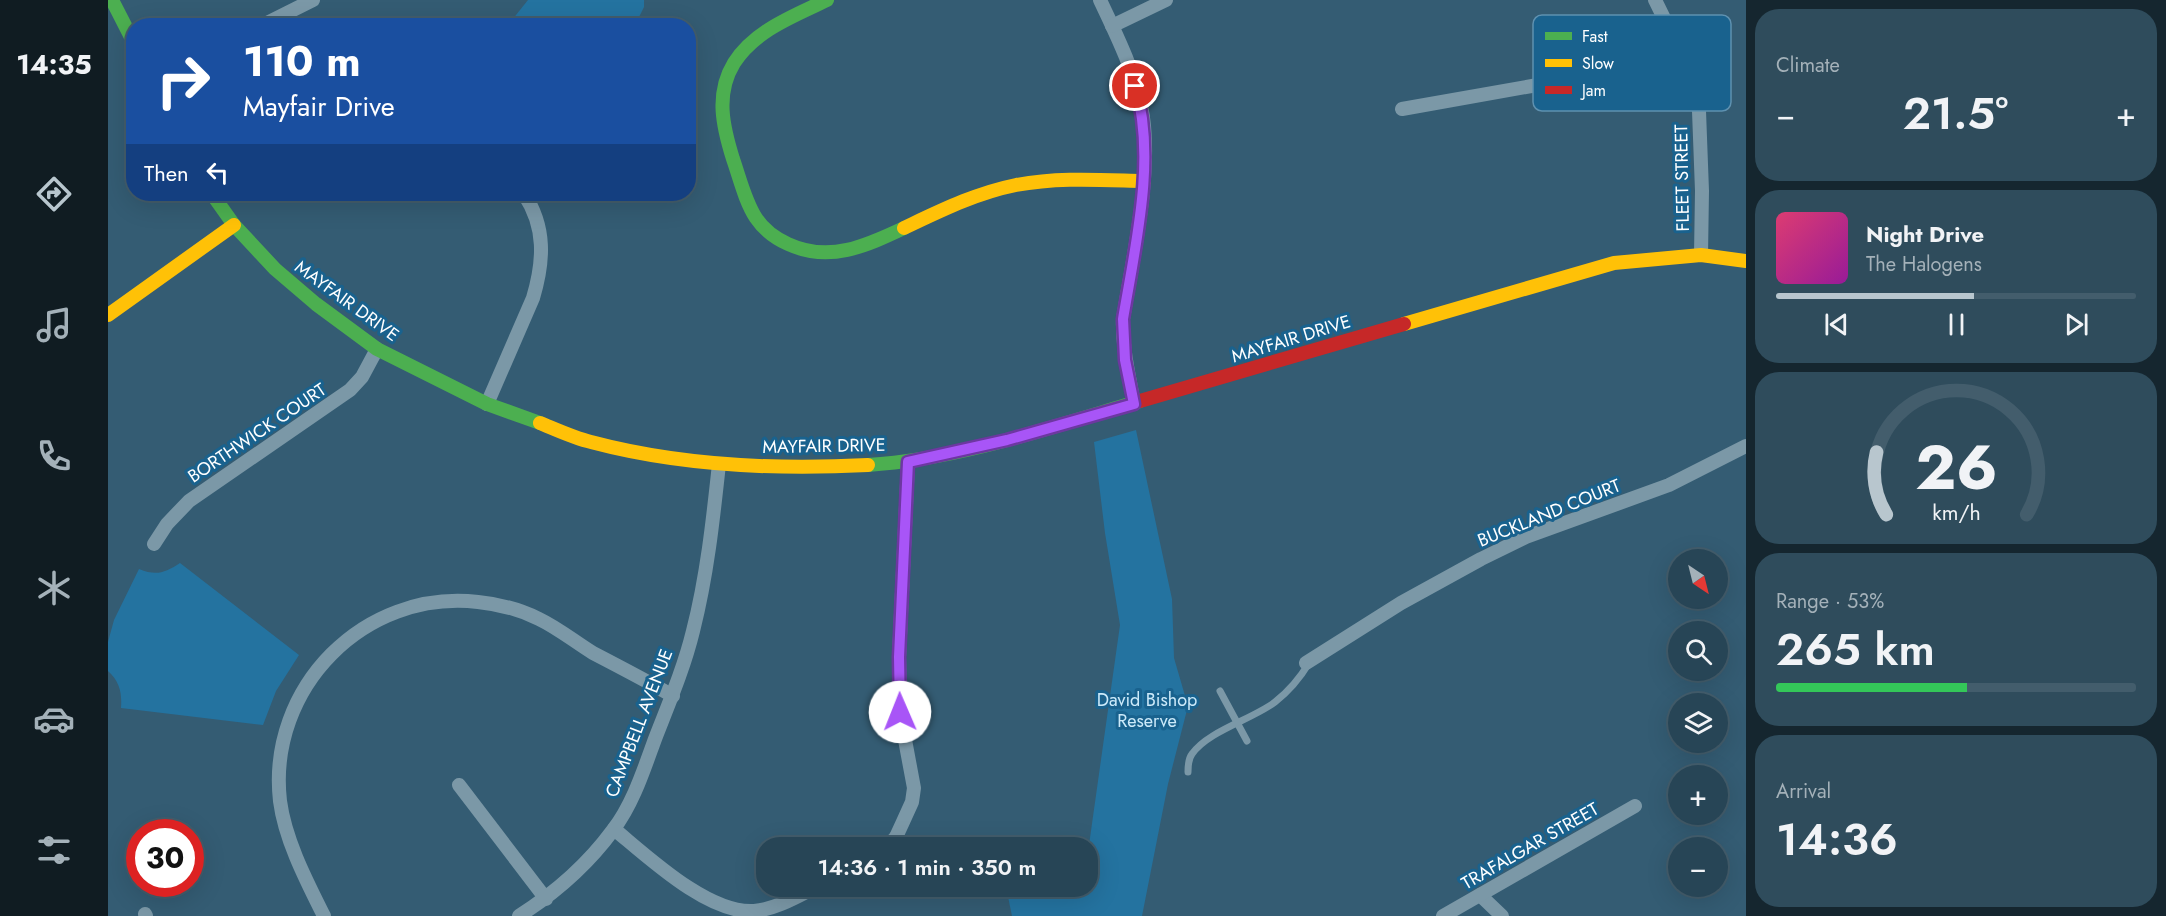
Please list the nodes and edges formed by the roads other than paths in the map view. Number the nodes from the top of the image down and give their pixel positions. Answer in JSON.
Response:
{"nodes":[{"id":1,"x":112,"y":0,"type":"edge"},
{"id":2,"x":313,"y":0,"type":"edge"},
{"id":3,"x":826,"y":0,"type":"edge"},
{"id":4,"x":1100,"y":0,"type":"edge"},
{"id":5,"x":1166,"y":0,"type":"edge"},
{"id":6,"x":1655,"y":0,"type":"edge"},
{"id":7,"x":1662,"y":15,"type":"edge"},
{"id":8,"x":277,"y":18,"type":"edge"},
{"id":9,"x":1112,"y":26,"type":"junction"},
{"id":10,"x":126,"y":27,"type":"edge"},
{"id":11,"x":1533,"y":86,"type":"edge"},
{"id":12,"x":1402,"y":109,"type":"dead end"},
{"id":13,"x":1699,"y":111,"type":"edge"},
{"id":14,"x":1144,"y":181,"type":"junction"},
{"id":15,"x":217,"y":201,"type":"edge"},
{"id":16,"x":528,"y":201,"type":"edge"},
{"id":17,"x":234,"y":225,"type":"junction"},
{"id":18,"x":1701,"y":255,"type":"junction"},
{"id":19,"x":1746,"y":261,"type":"edge"},
{"id":20,"x":108,"y":315,"type":"edge"},
{"id":21,"x":377,"y":349,"type":"junction"},
{"id":22,"x":487,"y":404,"type":"junction"},
{"id":23,"x":1134,"y":404,"type":"junction"},
{"id":24,"x":1746,"y":446,"type":"edge"},
{"id":25,"x":908,"y":462,"type":"junction"},
{"id":26,"x":718,"y":464,"type":"junction"},
{"id":27,"x":154,"y":544,"type":"dead end"},
{"id":28,"x":1308,"y":662,"type":"joint"},
{"id":29,"x":1220,"y":691,"type":"dead end"},
{"id":30,"x":674,"y":696,"type":"junction"},
{"id":31,"x":1236,"y":723,"type":"junction"},
{"id":32,"x":1247,"y":741,"type":"dead end"},
{"id":33,"x":1188,"y":772,"type":"dead end"},
{"id":34,"x":459,"y":786,"type":"dead end"},
{"id":35,"x":1635,"y":806,"type":"dead end"},
{"id":36,"x":614,"y":829,"type":"junction"},
{"id":37,"x":896,"y":837,"type":"edge"},
{"id":38,"x":1480,"y":896,"type":"junction"},
{"id":39,"x":797,"y":897,"type":"edge"},
{"id":40,"x":546,"y":899,"type":"junction"},
{"id":41,"x":714,"y":903,"type":"junction"},
{"id":42,"x":324,"y":916,"type":"edge"},
{"id":43,"x":519,"y":916,"type":"edge"},
{"id":44,"x":707,"y":916,"type":"edge"},
{"id":45,"x":1443,"y":916,"type":"edge"},
{"id":46,"x":1502,"y":916,"type":"edge"}],
"edges":[{"from":1,"to":10,"type":"street"},
{"from":2,"to":8,"type":"street"},
{"from":3,"to":14,"type":"street"},
{"from":4,"to":9,"type":"street"},
{"from":5,"to":9,"type":"street"},
{"from":6,"to":7,"type":"street","name":"FLEET STREET"},
{"from":9,"to":14,"type":"street"},
{"from":11,"to":12,"type":"street"},
{"from":13,"to":18,"type":"street","name":"FLEET STREET"},
{"from":14,"to":23,"type":"street"},
{"from":15,"to":17,"type":"street","name":"MAYFAIR DRIVE"},
{"from":16,"to":22,"type":"street"},
{"from":17,"to":20,"type":"street"},
{"from":17,"to":21,"type":"street","name":"MAYFAIR DRIVE"},
{"from":18,"to":19,"type":"street","name":"MAYFAIR DRIVE"},
{"from":18,"to":23,"type":"street","name":"MAYFAIR DRIVE"},
{"from":21,"to":22,"type":"street","name":"MAYFAIR DRIVE"},
{"from":21,"to":27,"type":"street","name":"BORTHWICK COURT"},
{"from":22,"to":26,"type":"street","name":"MAYFAIR DRIVE"},
{"from":23,"to":25,"type":"street","name":"MAYFAIR DRIVE"},
{"from":24,"to":28,"type":"street","name":"BUCKLAND COURT"},
{"from":25,"to":26,"type":"street","name":"MAYFAIR DRIVE"},
{"from":25,"to":37,"type":"street"},
{"from":26,"to":30,"type":"street","name":"CAMPBELL AVENUE"},
{"from":28,"to":31,"type":"lane","name":"BUCKLAND COURT"},
{"from":29,"to":31,"type":"lane"},
{"from":30,"to":36,"type":"street","name":"CAMPBELL AVENUE"},
{"from":30,"to":42,"type":"street"},
{"from":31,"to":32,"type":"lane"},
{"from":31,"to":33,"type":"lane","name":"BUCKLAND COURT"},
{"from":34,"to":40,"type":"street"},
{"from":35,"to":38,"type":"street","name":"TRAFALGAR STREET"},
{"from":36,"to":40,"type":"street","name":"CAMPBELL AVENUE"},
{"from":36,"to":41,"type":"street"},
{"from":38,"to":45,"type":"street","name":"TRAFALGAR STREET"},
{"from":38,"to":46,"type":"street"},
{"from":39,"to":41,"type":"street"},
{"from":40,"to":43,"type":"street","name":"CAMPBELL AVENUE"},
{"from":41,"to":44,"type":"street"}]}
